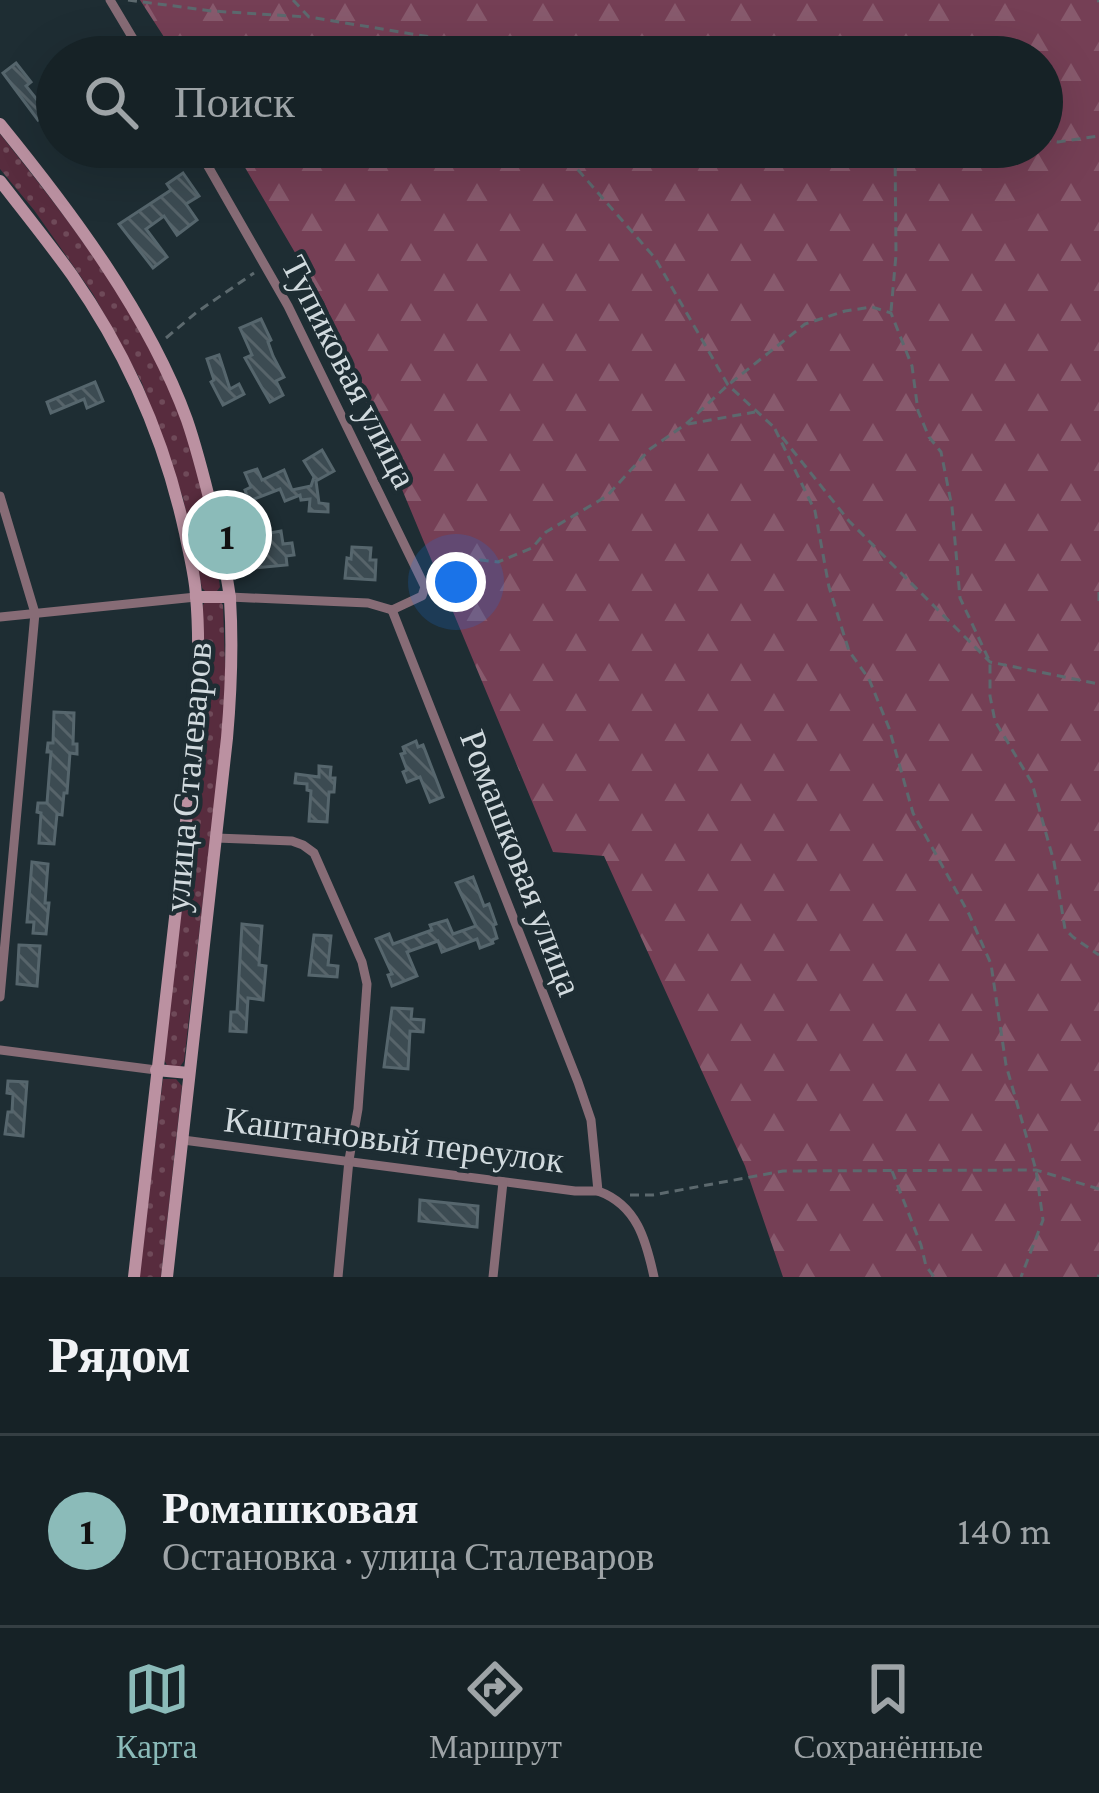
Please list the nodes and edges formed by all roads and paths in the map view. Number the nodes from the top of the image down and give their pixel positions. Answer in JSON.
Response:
{"nodes":[{"id":1,"x":110,"y":0,"type":"edge"},
{"id":2,"x":128,"y":0,"type":"edge"},
{"id":3,"x":293,"y":0,"type":"edge"},
{"id":4,"x":309,"y":17,"type":"junction"},
{"id":5,"x":131,"y":36,"type":"edge"},
{"id":6,"x":424,"y":36,"type":"edge"},
{"id":7,"x":0,"y":124,"type":"edge"},
{"id":8,"x":1099,"y":136,"type":"edge"},
{"id":9,"x":1063,"y":141,"type":"edge"},
{"id":10,"x":209,"y":168,"type":"edge"},
{"id":11,"x":576,"y":168,"type":"edge"},
{"id":12,"x":895,"y":168,"type":"edge"},
{"id":13,"x":0,"y":181,"type":"edge"},
{"id":14,"x":265,"y":264,"type":"junction"},
{"id":15,"x":891,"y":313,"type":"junction"},
{"id":16,"x":154,"y":347,"type":"junction"},
{"id":17,"x":728,"y":385,"type":"junction"},
{"id":18,"x":758,"y":412,"type":"junction"},
{"id":19,"x":686,"y":424,"type":"junction"},
{"id":20,"x":775,"y":429,"type":"junction"},
{"id":21,"x":0,"y":496,"type":"edge"},
{"id":22,"x":1099,"y":592,"type":"edge"},
{"id":23,"x":230,"y":596,"type":"junction"},
{"id":24,"x":422,"y":596,"type":"junction"},
{"id":25,"x":196,"y":597,"type":"junction"},
{"id":26,"x":1099,"y":602,"type":"edge"},
{"id":27,"x":392,"y":610,"type":"junction"},
{"id":28,"x":34,"y":613,"type":"junction"},
{"id":29,"x":0,"y":617,"type":"edge"},
{"id":30,"x":990,"y":662,"type":"junction"},
{"id":31,"x":1099,"y":684,"type":"edge"},
{"id":32,"x":216,"y":838,"type":"junction"},
{"id":33,"x":1099,"y":956,"type":"edge"},
{"id":34,"x":0,"y":997,"type":"edge"},
{"id":35,"x":0,"y":1049,"type":"edge"},
{"id":36,"x":156,"y":1070,"type":"junction"},
{"id":37,"x":189,"y":1073,"type":"junction"},
{"id":38,"x":182,"y":1140,"type":"junction"},
{"id":39,"x":349,"y":1160,"type":"junction"},
{"id":40,"x":891,"y":1169,"type":"junction"},
{"id":41,"x":1036,"y":1170,"type":"junction"},
{"id":42,"x":502,"y":1182,"type":"junction"},
{"id":43,"x":1099,"y":1189,"type":"edge"},
{"id":44,"x":598,"y":1191,"type":"junction"},
{"id":45,"x":616,"y":1197,"type":"junction"},
{"id":46,"x":134,"y":1277,"type":"edge"},
{"id":47,"x":167,"y":1277,"type":"edge"},
{"id":48,"x":338,"y":1277,"type":"edge"},
{"id":49,"x":493,"y":1277,"type":"edge"},
{"id":50,"x":654,"y":1277,"type":"edge"},
{"id":51,"x":934,"y":1277,"type":"edge"},
{"id":52,"x":1021,"y":1277,"type":"edge"}],
"edges":[{"from":1,"to":5,"type":"street"},
{"from":2,"to":4,"type":"path"},
{"from":3,"to":4,"type":"path"},
{"from":4,"to":6,"type":"path"},
{"from":7,"to":16,"type":"main road","name":"улица Сталеваров"},
{"from":8,"to":9,"type":"path"},
{"from":10,"to":14,"type":"street","name":"Тупиковая улица"},
{"from":11,"to":17,"type":"path"},
{"from":12,"to":15,"type":"path"},
{"from":13,"to":25,"type":"main road","name":"улица Сталеваров"},
{"from":14,"to":16,"type":"path"},
{"from":14,"to":24,"type":"street","name":"Тупиковая улица"},
{"from":15,"to":17,"type":"path"},
{"from":15,"to":30,"type":"path"},
{"from":16,"to":23,"type":"main road","name":"улица Сталеваров"},
{"from":17,"to":18,"type":"path"},
{"from":17,"to":19,"type":"path"},
{"from":18,"to":19,"type":"path"},
{"from":18,"to":20,"type":"path"},
{"from":19,"to":24,"type":"path"},
{"from":20,"to":30,"type":"path"},
{"from":20,"to":41,"type":"path"},
{"from":21,"to":28,"type":"street"},
{"from":22,"to":26,"type":"path"},
{"from":23,"to":25,"type":"main road"},
{"from":23,"to":27,"type":"street"},
{"from":23,"to":32,"type":"main road","name":"улица Сталеваров"},
{"from":24,"to":27,"type":"street"},
{"from":25,"to":28,"type":"street"},
{"from":25,"to":36,"type":"main road","name":"улица Сталеваров"},
{"from":27,"to":44,"type":"street","name":"Ромашковая улица"},
{"from":28,"to":29,"type":"street"},
{"from":28,"to":34,"type":"street"},
{"from":30,"to":31,"type":"path"},
{"from":30,"to":33,"type":"path"},
{"from":32,"to":37,"type":"main road","name":"улица Сталеваров"},
{"from":32,"to":39,"type":"street"},
{"from":35,"to":36,"type":"street"},
{"from":36,"to":37,"type":"main road"},
{"from":36,"to":46,"type":"main road","name":"улица Сталеваров"},
{"from":37,"to":38,"type":"main road","name":"улица Сталеваров"},
{"from":38,"to":39,"type":"street","name":"Каштановый переулок"},
{"from":38,"to":47,"type":"main road","name":"улица Сталеваров"},
{"from":39,"to":42,"type":"street","name":"Каштановый переулок"},
{"from":39,"to":48,"type":"street"},
{"from":40,"to":41,"type":"path"},
{"from":40,"to":45,"type":"path"},
{"from":40,"to":51,"type":"path"},
{"from":41,"to":43,"type":"path"},
{"from":41,"to":52,"type":"path"},
{"from":42,"to":44,"type":"street","name":"Каштановый переулок"},
{"from":42,"to":49,"type":"street"},
{"from":44,"to":45,"type":"street"},
{"from":45,"to":50,"type":"street"}]}
